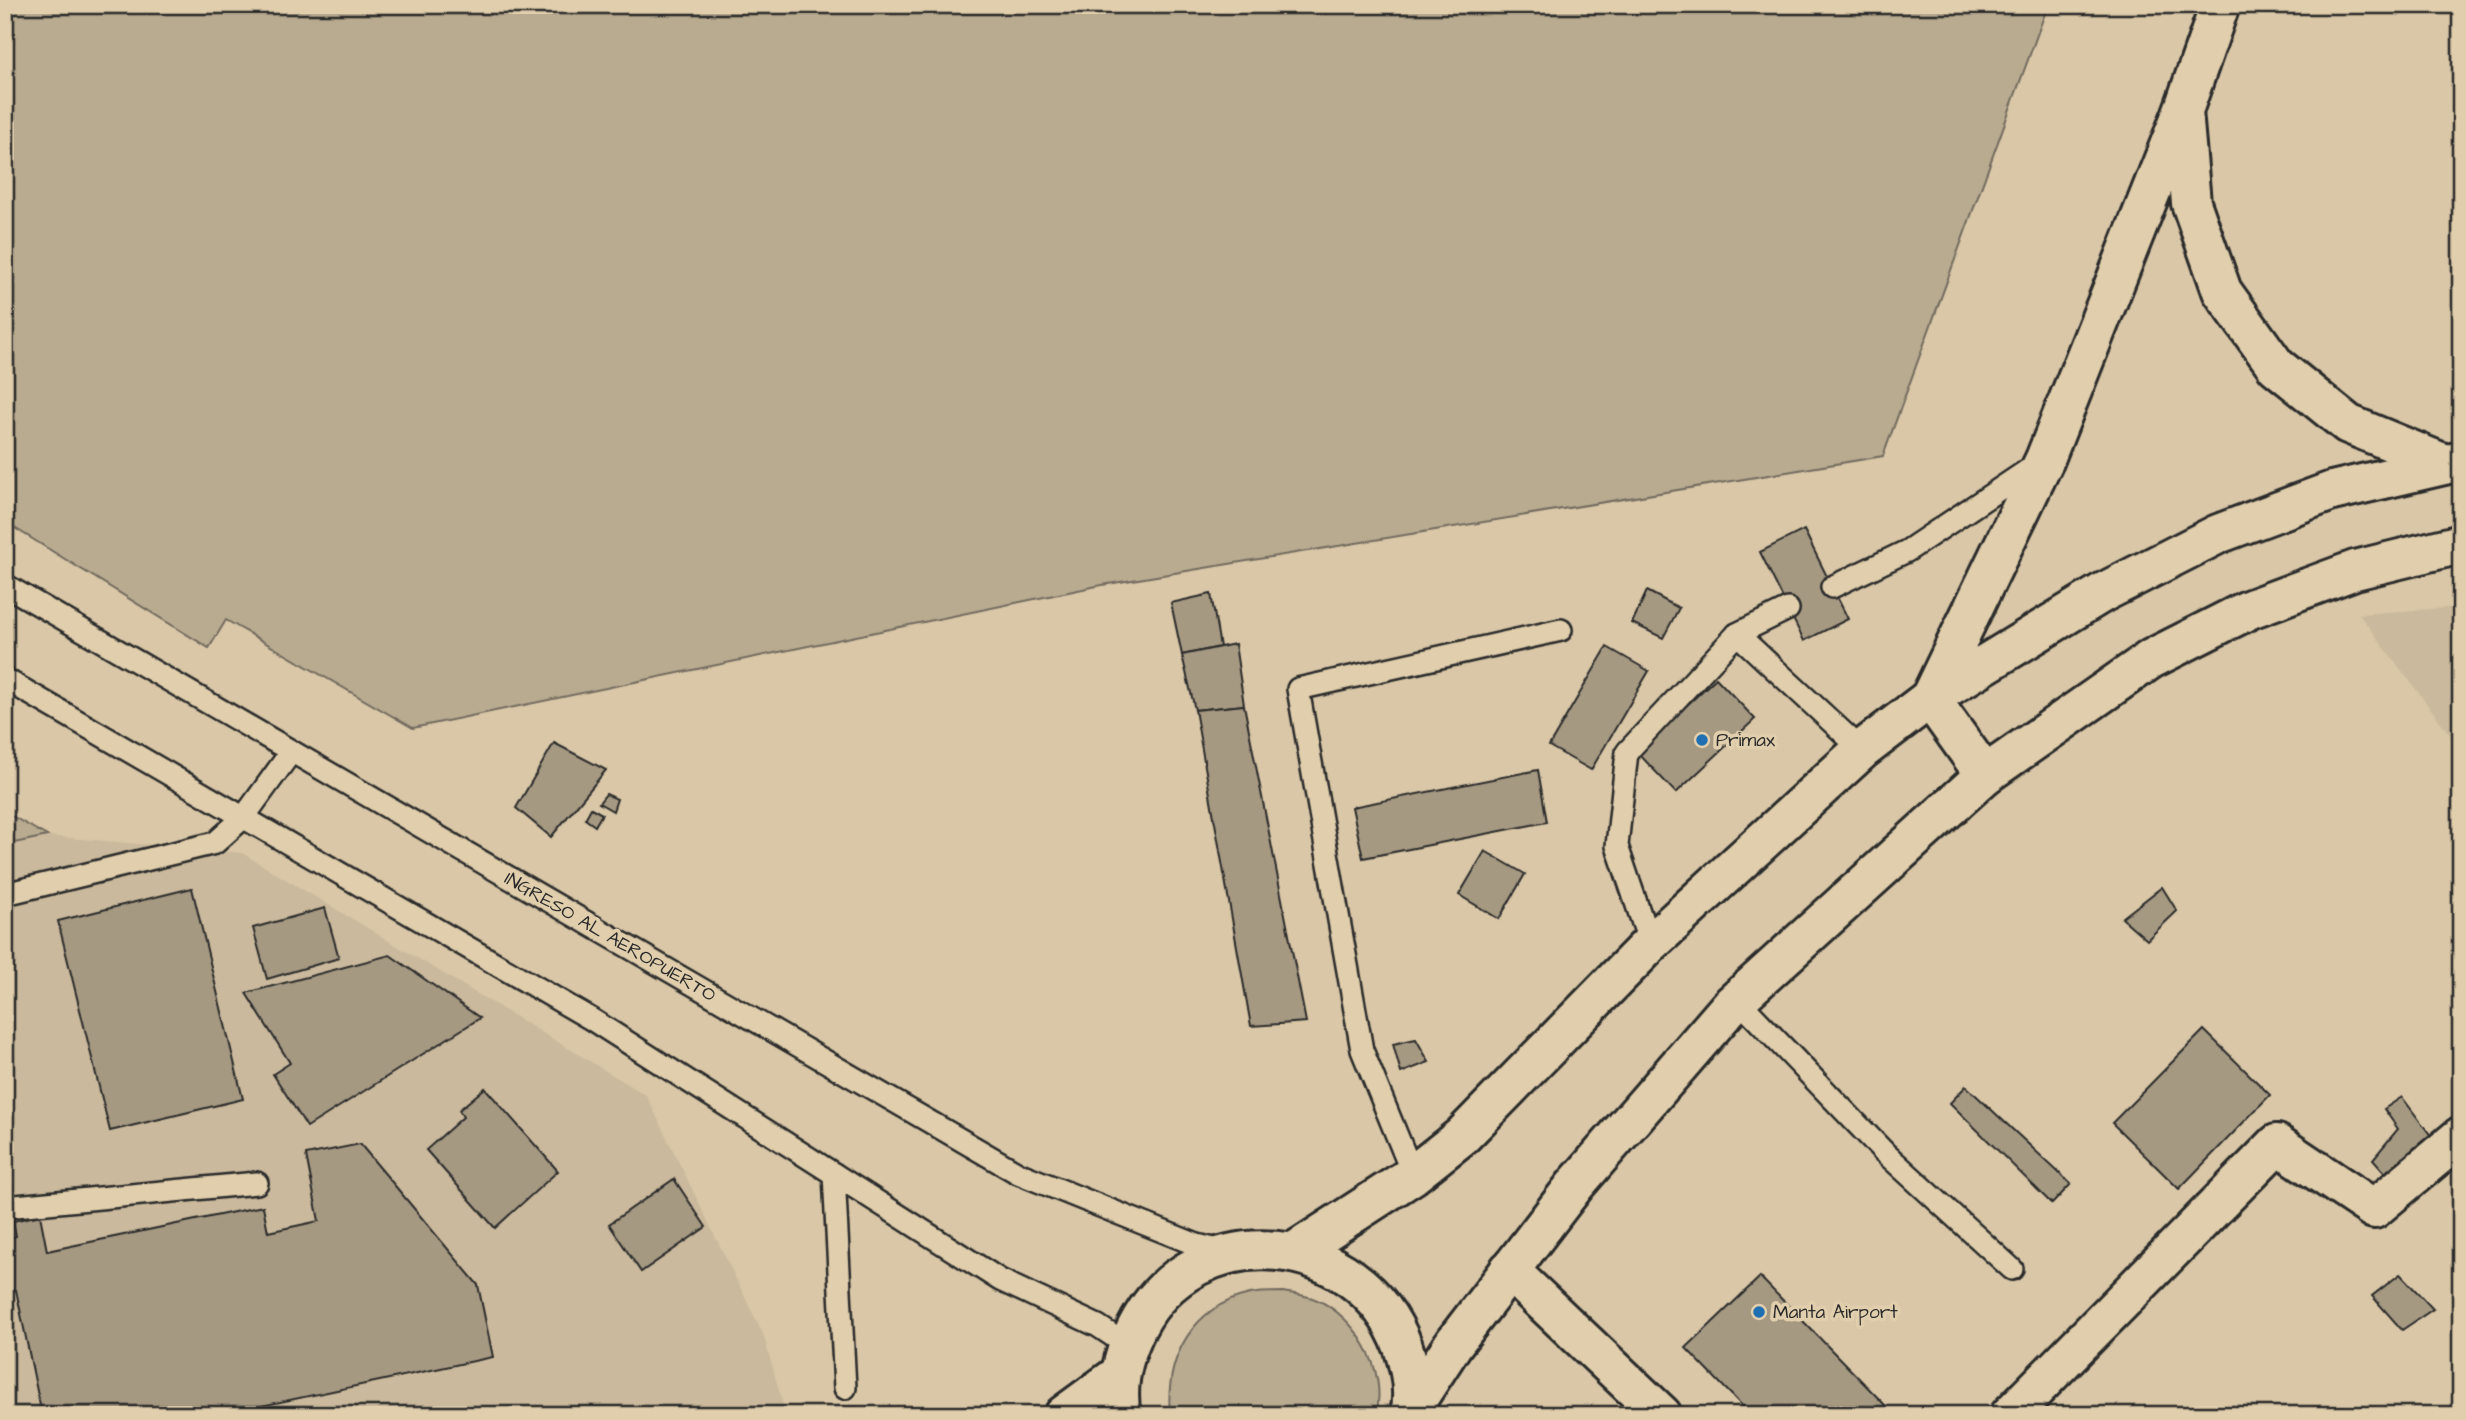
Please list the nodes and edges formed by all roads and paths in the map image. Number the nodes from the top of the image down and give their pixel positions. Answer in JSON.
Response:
{"nodes":[{"id":1,"x":2221,"y":5,"type":"edge"},
{"id":2,"x":2183,"y":111,"type":"junction"},
{"id":3,"x":2045,"y":458,"type":"junction"},
{"id":4,"x":2452,"y":462,"type":"edge"},
{"id":5,"x":2461,"y":544,"type":"edge"},
{"id":6,"x":5,"y":585,"type":"edge"},
{"id":7,"x":1832,"y":587,"type":"dead end"},
{"id":8,"x":1788,"y":609,"type":"dead end"},
{"id":9,"x":1561,"y":630,"type":"dead end"},
{"id":10,"x":1737,"y":634,"type":"junction"},
{"id":11,"x":5,"y":679,"type":"edge"},
{"id":12,"x":1930,"y":698,"type":"junction"},
{"id":13,"x":1862,"y":750,"type":"junction"},
{"id":14,"x":292,"y":751,"type":"junction"},
{"id":15,"x":1985,"y":775,"type":"junction"},
{"id":16,"x":244,"y":817,"type":"junction"},
{"id":17,"x":5,"y":894,"type":"edge"},
{"id":18,"x":1650,"y":944,"type":"junction"},
{"id":19,"x":1737,"y":999,"type":"junction"},
{"id":20,"x":2461,"y":1136,"type":"edge"},
{"id":21,"x":834,"y":1174,"type":"junction"},
{"id":22,"x":1413,"y":1175,"type":"junction"},
{"id":23,"x":257,"y":1183,"type":"dead end"},
{"id":24,"x":5,"y":1207,"type":"edge"},
{"id":25,"x":1294,"y":1252,"type":"junction"},
{"id":26,"x":1231,"y":1253,"type":"junction"},
{"id":27,"x":1509,"y":1269,"type":"junction"},
{"id":28,"x":2012,"y":1269,"type":"dead end"},
{"id":29,"x":1124,"y":1360,"type":"junction"},
{"id":30,"x":845,"y":1388,"type":"dead end"},
{"id":31,"x":1410,"y":1412,"type":"edge"},
{"id":32,"x":1064,"y":1415,"type":"edge"},
{"id":33,"x":1121,"y":1415,"type":"edge"},
{"id":34,"x":1662,"y":1415,"type":"edge"},
{"id":35,"x":2010,"y":1415,"type":"edge"}],
"edges":[{"from":1,"to":2,"type":"main road"},
{"from":2,"to":3,"type":"main road"},
{"from":2,"to":4,"type":"main road"},
{"from":3,"to":7,"type":"lane"},
{"from":3,"to":12,"type":"main road"},
{"from":4,"to":12,"type":"main road"},
{"from":5,"to":15,"type":"main road"},
{"from":6,"to":14,"type":"lane","name":"INGRESO AL AEROPUERTO"},
{"from":8,"to":10,"type":"lane"},
{"from":9,"to":22,"type":"lane"},
{"from":10,"to":13,"type":"lane"},
{"from":10,"to":18,"type":"lane"},
{"from":11,"to":16,"type":"lane"},
{"from":12,"to":13,"type":"main road"},
{"from":12,"to":15,"type":"main road"},
{"from":13,"to":18,"type":"main road"},
{"from":14,"to":16,"type":"lane"},
{"from":14,"to":26,"type":"lane","name":"INGRESO AL AEROPUERTO"},
{"from":15,"to":19,"type":"main road"},
{"from":16,"to":17,"type":"lane"},
{"from":16,"to":21,"type":"lane"},
{"from":18,"to":22,"type":"main road"},
{"from":19,"to":27,"type":"main road"},
{"from":19,"to":28,"type":"lane"},
{"from":20,"to":35,"type":"main road"},
{"from":21,"to":29,"type":"lane"},
{"from":21,"to":30,"type":"lane"},
{"from":22,"to":25,"type":"main road"},
{"from":23,"to":24,"type":"lane"},
{"from":25,"to":26,"type":"main road"},
{"from":25,"to":31,"type":"main road"},
{"from":26,"to":29,"type":"main road"},
{"from":27,"to":31,"type":"main road"},
{"from":27,"to":34,"type":"main road"},
{"from":29,"to":32,"type":"main road"},
{"from":29,"to":33,"type":"main road"}]}
